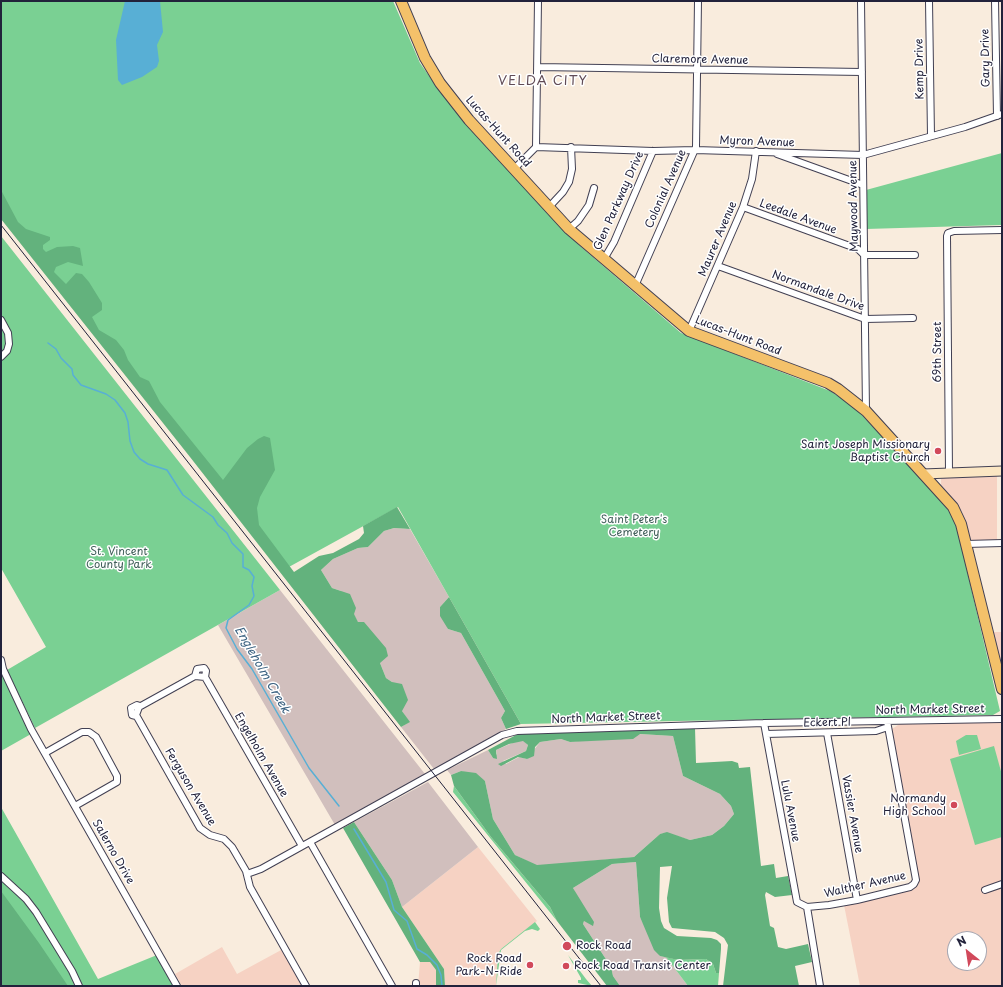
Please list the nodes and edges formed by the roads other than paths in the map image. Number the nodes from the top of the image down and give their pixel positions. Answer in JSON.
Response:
{"nodes":[{"id":1,"x":401,"y":1,"type":"edge"},
{"id":2,"x":538,"y":1,"type":"edge"},
{"id":3,"x":698,"y":1,"type":"edge"},
{"id":4,"x":861,"y":1,"type":"edge"},
{"id":5,"x":929,"y":1,"type":"edge"},
{"id":6,"x":996,"y":1,"type":"edge"},
{"id":7,"x":538,"y":67,"type":"junction"},
{"id":8,"x":697,"y":70,"type":"junction"},
{"id":9,"x":862,"y":72,"type":"junction"},
{"id":10,"x":999,"y":115,"type":"edge"},
{"id":11,"x":931,"y":136,"type":"junction"},
{"id":12,"x":536,"y":147,"type":"junction"},
{"id":13,"x":571,"y":147,"type":"junction"},
{"id":14,"x":695,"y":150,"type":"junction"},
{"id":15,"x":653,"y":151,"type":"junction"},
{"id":16,"x":756,"y":151,"type":"junction"},
{"id":17,"x":772,"y":152,"type":"junction"},
{"id":18,"x":863,"y":155,"type":"junction"},
{"id":19,"x":515,"y":168,"type":"junction"},
{"id":20,"x":863,"y":186,"type":"junction"},
{"id":21,"x":594,"y":188,"type":"dead end"},
{"id":22,"x":550,"y":206,"type":"junction"},
{"id":23,"x":743,"y":207,"type":"junction"},
{"id":24,"x":569,"y":229,"type":"junction"},
{"id":25,"x":1002,"y":230,"type":"edge"},
{"id":26,"x":864,"y":255,"type":"junction"},
{"id":27,"x":915,"y":255,"type":"dead end"},
{"id":28,"x":604,"y":258,"type":"junction"},
{"id":29,"x":718,"y":266,"type":"junction"},
{"id":30,"x":635,"y":286,"type":"junction"},
{"id":31,"x":913,"y":318,"type":"dead end"},
{"id":32,"x":865,"y":319,"type":"junction"},
{"id":33,"x":1,"y":320,"type":"edge"},
{"id":34,"x":689,"y":331,"type":"junction"},
{"id":35,"x":1,"y":357,"type":"edge"},
{"id":36,"x":866,"y":411,"type":"junction"},
{"id":37,"x":1002,"y":471,"type":"edge"},
{"id":38,"x":949,"y":472,"type":"junction"},
{"id":39,"x":924,"y":474,"type":"junction"},
{"id":40,"x":1002,"y":543,"type":"edge"},
{"id":41,"x":966,"y":544,"type":"junction"},
{"id":42,"x":1,"y":660,"type":"edge"},
{"id":43,"x":2,"y":670,"type":"edge"},
{"id":44,"x":1002,"y":689,"type":"edge"},
{"id":45,"x":138,"y":711,"type":"joint"},
{"id":46,"x":1002,"y":719,"type":"edge"},
{"id":47,"x":764,"y":723,"type":"junction"},
{"id":48,"x":888,"y":724,"type":"junction"},
{"id":49,"x":827,"y":733,"type":"junction"},
{"id":50,"x":766,"y":734,"type":"junction"},
{"id":51,"x":45,"y":753,"type":"junction"},
{"id":52,"x":75,"y":806,"type":"junction"},
{"id":53,"x":310,"y":842,"type":"junction"},
{"id":54,"x":302,"y":846,"type":"junction"},
{"id":55,"x":248,"y":874,"type":"junction"},
{"id":56,"x":1,"y":876,"type":"edge"},
{"id":57,"x":1002,"y":884,"type":"edge"},
{"id":58,"x":985,"y":890,"type":"dead end"},
{"id":59,"x":857,"y":900,"type":"junction"},
{"id":60,"x":807,"y":907,"type":"junction"},
{"id":61,"x":79,"y":986,"type":"edge"},
{"id":62,"x":177,"y":986,"type":"edge"},
{"id":63,"x":306,"y":986,"type":"edge"},
{"id":64,"x":392,"y":986,"type":"edge"},
{"id":65,"x":820,"y":986,"type":"edge"}],
"edges":[{"from":1,"to":19,"type":"main road","name":"Lucas-Hunt Road"},
{"from":2,"to":7,"type":"street"},
{"from":3,"to":8,"type":"street","name":"Colonial Avenue"},
{"from":4,"to":9,"type":"street","name":"Maywood Avenue"},
{"from":5,"to":11,"type":"street","name":"Kemp Drive"},
{"from":6,"to":10,"type":"street","name":"Gary Drive"},
{"from":7,"to":8,"type":"street","name":"Claremore Avenue"},
{"from":7,"to":12,"type":"street"},
{"from":8,"to":9,"type":"street","name":"Claremore Avenue"},
{"from":8,"to":14,"type":"street","name":"Colonial Avenue"},
{"from":9,"to":18,"type":"street","name":"Maywood Avenue"},
{"from":10,"to":11,"type":"street","name":"Myron Avenue"},
{"from":11,"to":18,"type":"street","name":"Myron Avenue"},
{"from":12,"to":13,"type":"street","name":"Myron Avenue"},
{"from":12,"to":19,"type":"street"},
{"from":13,"to":15,"type":"street","name":"Myron Avenue"},
{"from":13,"to":22,"type":"street"},
{"from":14,"to":15,"type":"street","name":"Myron Avenue"},
{"from":14,"to":16,"type":"street","name":"Myron Avenue"},
{"from":14,"to":30,"type":"street","name":"Colonial Avenue"},
{"from":15,"to":28,"type":"street","name":"Glen Parkway Drive"},
{"from":16,"to":17,"type":"street","name":"Myron Avenue"},
{"from":16,"to":23,"type":"street","name":"Maurer Avenue"},
{"from":17,"to":18,"type":"street","name":"Myron Avenue"},
{"from":17,"to":20,"type":"street"},
{"from":18,"to":20,"type":"street","name":"Maywood Avenue"},
{"from":19,"to":22,"type":"main road","name":"Lucas-Hunt Road"},
{"from":20,"to":26,"type":"street","name":"Maywood Avenue"},
{"from":21,"to":24,"type":"street"},
{"from":22,"to":24,"type":"main road","name":"Lucas-Hunt Road"},
{"from":23,"to":26,"type":"street","name":"Leedale Avenue"},
{"from":23,"to":29,"type":"street","name":"Maurer Avenue"},
{"from":24,"to":28,"type":"main road","name":"Lucas-Hunt Road"},
{"from":25,"to":38,"type":"street","name":"69th Street"},
{"from":26,"to":27,"type":"street"},
{"from":26,"to":32,"type":"street","name":"Maywood Avenue"},
{"from":28,"to":30,"type":"main road","name":"Lucas-Hunt Road"},
{"from":29,"to":32,"type":"street","name":"Normandale Drive"},
{"from":29,"to":34,"type":"street","name":"Maurer Avenue"},
{"from":30,"to":34,"type":"main road","name":"Lucas-Hunt Road"},
{"from":31,"to":32,"type":"street","name":"Normandale Drive"},
{"from":32,"to":36,"type":"street","name":"Maywood Avenue"},
{"from":33,"to":35,"type":"street"},
{"from":34,"to":36,"type":"main road","name":"Lucas-Hunt Road"},
{"from":36,"to":39,"type":"main road","name":"Lucas-Hunt Road"},
{"from":37,"to":38,"type":"street"},
{"from":38,"to":39,"type":"street"},
{"from":39,"to":41,"type":"main road","name":"Lucas-Hunt Road"},
{"from":40,"to":41,"type":"street"},
{"from":41,"to":44,"type":"main road","name":"Lucas-Hunt Road"},
{"from":42,"to":43,"type":"street","name":"Salerno Drive"},
{"from":43,"to":51,"type":"street","name":"Salerno Drive"},
{"from":45,"to":54,"type":"street","name":"Engelholm Avenue"},
{"from":45,"to":55,"type":"street","name":"Ferguson Avenue"},
{"from":46,"to":48,"type":"street","name":"North Market Street"},
{"from":47,"to":48,"type":"street","name":"North Market Street"},
{"from":47,"to":50,"type":"street","name":"Lulu Avenue"},
{"from":47,"to":53,"type":"street","name":"North Market Street"},
{"from":48,"to":49,"type":"street","name":"Eckert Pl"},
{"from":48,"to":59,"type":"street","name":"Walther Avenue"},
{"from":49,"to":50,"type":"street","name":"Eckert Pl"},
{"from":49,"to":59,"type":"street","name":"Vassier Avenue"},
{"from":50,"to":60,"type":"street","name":"Lulu Avenue"},
{"from":51,"to":52,"type":"street","name":"Salerno Drive"},
{"from":51,"to":52,"type":"street"},
{"from":52,"to":62,"type":"street","name":"Salerno Drive"},
{"from":53,"to":54,"type":"street","name":"North Market Street"},
{"from":53,"to":64,"type":"street"},
{"from":54,"to":55,"type":"street","name":"North Market Street"},
{"from":55,"to":63,"type":"street","name":"Ferguson Avenue"},
{"from":56,"to":61,"type":"street"},
{"from":57,"to":58,"type":"street"},
{"from":59,"to":60,"type":"street","name":"Walther Avenue"},
{"from":60,"to":65,"type":"street"}]}
